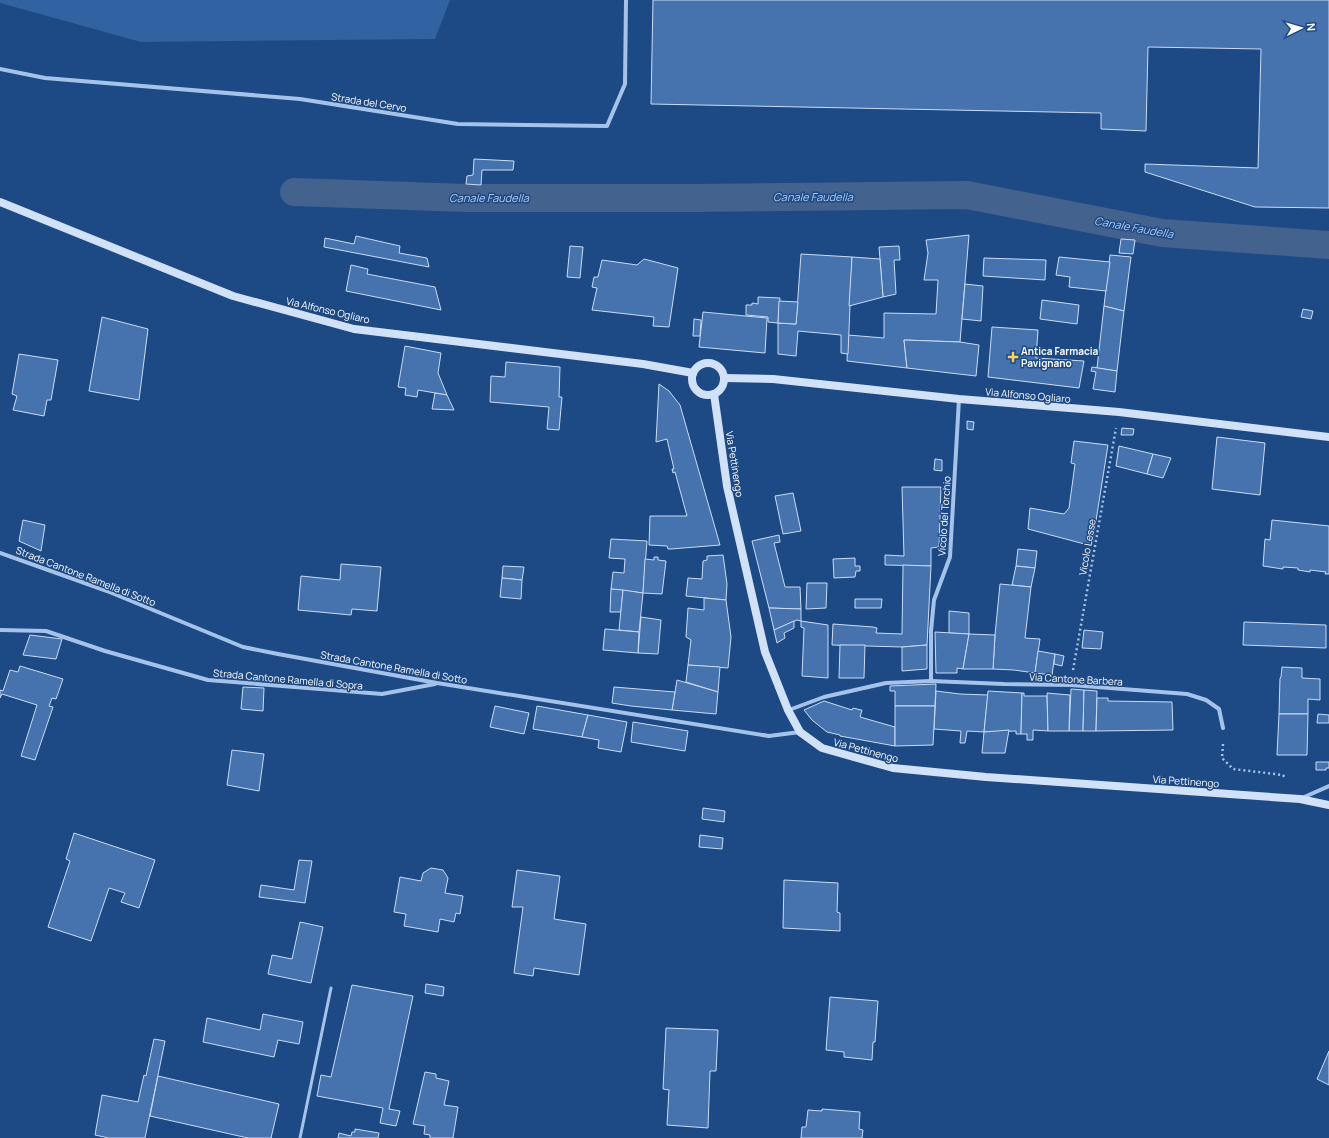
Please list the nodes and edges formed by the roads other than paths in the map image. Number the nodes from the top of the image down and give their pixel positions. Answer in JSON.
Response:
{"nodes":[{"id":1,"x":626,"y":0,"type":"edge"},
{"id":2,"x":0,"y":69,"type":"edge"},
{"id":3,"x":0,"y":202,"type":"edge"},
{"id":4,"x":693,"y":373,"type":"junction"},
{"id":5,"x":724,"y":378,"type":"junction"},
{"id":6,"x":714,"y":394,"type":"junction"},
{"id":7,"x":959,"y":399,"type":"junction"},
{"id":8,"x":1329,"y":437,"type":"edge"},
{"id":9,"x":0,"y":553,"type":"edge"},
{"id":10,"x":0,"y":630,"type":"edge"},
{"id":11,"x":931,"y":681,"type":"junction"},
{"id":12,"x":436,"y":683,"type":"junction"},
{"id":13,"x":788,"y":710,"type":"junction"},
{"id":14,"x":1223,"y":728,"type":"road end"},
{"id":15,"x":800,"y":732,"type":"junction"},
{"id":16,"x":1329,"y":786,"type":"edge"},
{"id":17,"x":1300,"y":799,"type":"junction"},
{"id":18,"x":1329,"y":805,"type":"edge"},
{"id":19,"x":331,"y":988,"type":"dead end"},
{"id":20,"x":300,"y":1138,"type":"edge"}],
"edges":[{"from":1,"to":2,"type":"street","name":"Strada del Cervo"},
{"from":3,"to":4,"type":"main road","name":"Via Alfonso Ogliaro"},
{"from":4,"to":5,"type":"main road"},
{"from":4,"to":6,"type":"main road"},
{"from":5,"to":6,"type":"main road"},
{"from":5,"to":7,"type":"main road","name":"Via Alfonso Ogliaro"},
{"from":6,"to":13,"type":"main road","name":"Via Pettinengo"},
{"from":7,"to":8,"type":"main road","name":"Via Alfonso Ogliaro"},
{"from":7,"to":11,"type":"street","name":"Vicolo del Torchio"},
{"from":9,"to":12,"type":"street","name":"Strada Cantone Ramella di Sotto"},
{"from":10,"to":12,"type":"street","name":"Strada Cantone Ramella di Sopra"},
{"from":11,"to":13,"type":"street","name":"Via Cantone Barbera"},
{"from":11,"to":14,"type":"street","name":"Via Cantone Barbera"},
{"from":12,"to":15,"type":"street","name":"Strada Cantone Ramella di Sotto"},
{"from":13,"to":15,"type":"main road","name":"Via Pettinengo"},
{"from":15,"to":17,"type":"main road","name":"Via Pettinengo"},
{"from":16,"to":17,"type":"street"},
{"from":17,"to":18,"type":"main road","name":"Via Pettinengo"},
{"from":19,"to":20,"type":"lane"}]}
